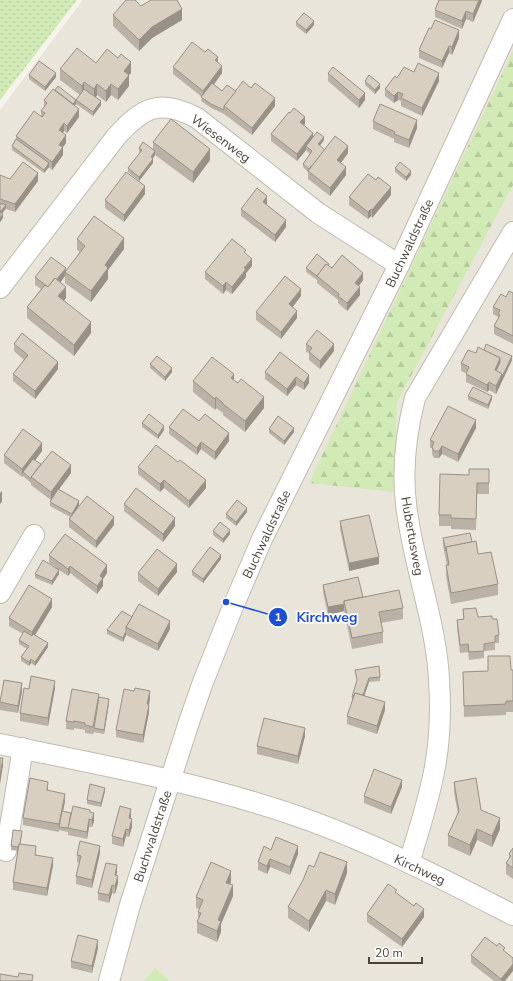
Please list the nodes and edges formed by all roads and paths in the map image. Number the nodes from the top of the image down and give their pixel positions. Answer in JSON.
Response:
{"nodes":[{"id":1,"x":513,"y":19,"type":"edge"},
{"id":2,"x":513,"y":232,"type":"edge"},
{"id":3,"x":399,"y":265,"type":"junction"},
{"id":4,"x":0,"y":288,"type":"edge"},
{"id":5,"x":34,"y":535,"type":"dead end"},
{"id":6,"x":0,"y":593,"type":"edge"},
{"id":7,"x":0,"y":744,"type":"edge"},
{"id":8,"x":22,"y":748,"type":"junction"},
{"id":9,"x":170,"y":780,"type":"junction"},
{"id":10,"x":6,"y":851,"type":"dead end"},
{"id":11,"x":409,"y":863,"type":"junction"},
{"id":12,"x":513,"y":914,"type":"edge"},
{"id":13,"x":109,"y":981,"type":"edge"}],
"edges":[{"from":1,"to":3,"type":"street","name":"Buchwaldstraße"},
{"from":2,"to":11,"type":"street","name":"Hubertusweg"},
{"from":3,"to":4,"type":"street","name":"Wiesenweg"},
{"from":3,"to":9,"type":"street","name":"Buchwaldstraße"},
{"from":5,"to":6,"type":"street"},
{"from":7,"to":8,"type":"street","name":"Kirchweg"},
{"from":8,"to":9,"type":"street","name":"Kirchweg"},
{"from":8,"to":10,"type":"street"},
{"from":9,"to":11,"type":"street","name":"Kirchweg"},
{"from":9,"to":13,"type":"street","name":"Buchwaldstraße"},
{"from":11,"to":12,"type":"street","name":"Kirchweg"}]}
